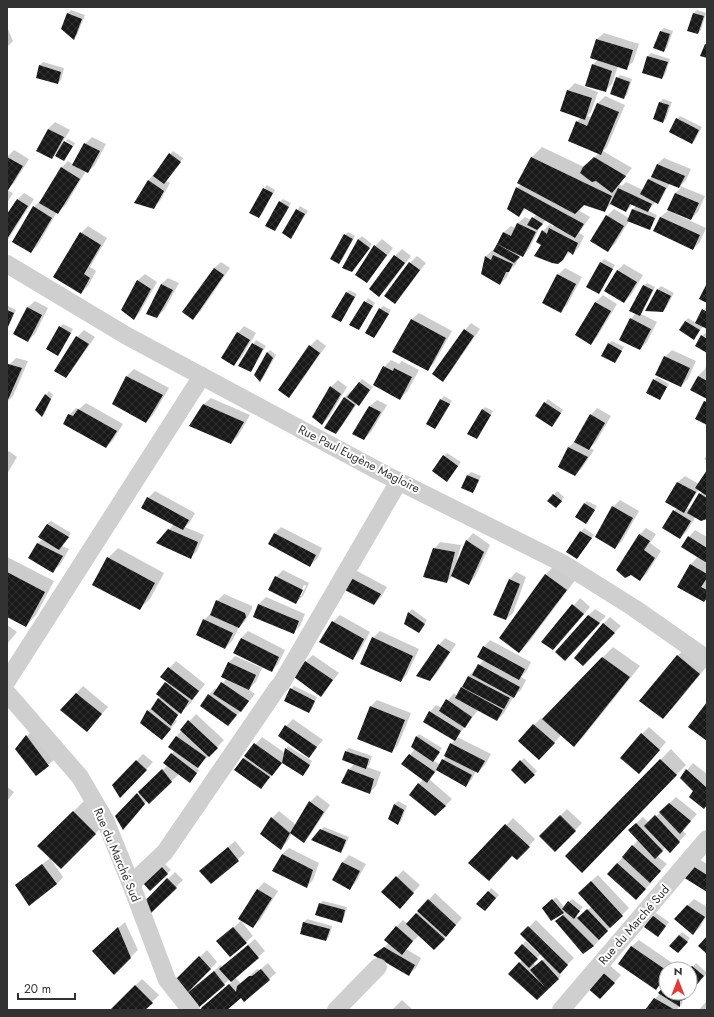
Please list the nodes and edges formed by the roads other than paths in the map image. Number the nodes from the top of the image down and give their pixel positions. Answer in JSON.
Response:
{"nodes":[{"id":1,"x":7,"y":264,"type":"edge"},
{"id":2,"x":202,"y":376,"type":"junction"},
{"id":3,"x":399,"y":480,"type":"junction"},
{"id":4,"x":707,"y":659,"type":"edge"},
{"id":5,"x":7,"y":681,"type":"edge"},
{"id":6,"x":7,"y":693,"type":"edge"},
{"id":7,"x":707,"y":839,"type":"edge"},
{"id":8,"x":131,"y":884,"type":"junction"},
{"id":9,"x":378,"y":967,"type":"dead end"},
{"id":10,"x":191,"y":1010,"type":"edge"},
{"id":11,"x":336,"y":1010,"type":"edge"},
{"id":12,"x":561,"y":1010,"type":"edge"}],
"edges":[{"from":1,"to":2,"type":"street","name":"Rue Paul Eugène Magloire"},
{"from":2,"to":3,"type":"street","name":"Rue Paul Eugène Magloire"},
{"from":2,"to":5,"type":"street"},
{"from":3,"to":4,"type":"street","name":"Rue Paul Eugène Magloire"},
{"from":3,"to":8,"type":"street"},
{"from":6,"to":8,"type":"street","name":"Rue du Marché Sud"},
{"from":7,"to":12,"type":"street","name":"Rue du Marché Sud"},
{"from":8,"to":10,"type":"street","name":"Rue du Marché Sud"},
{"from":9,"to":11,"type":"street"}]}
